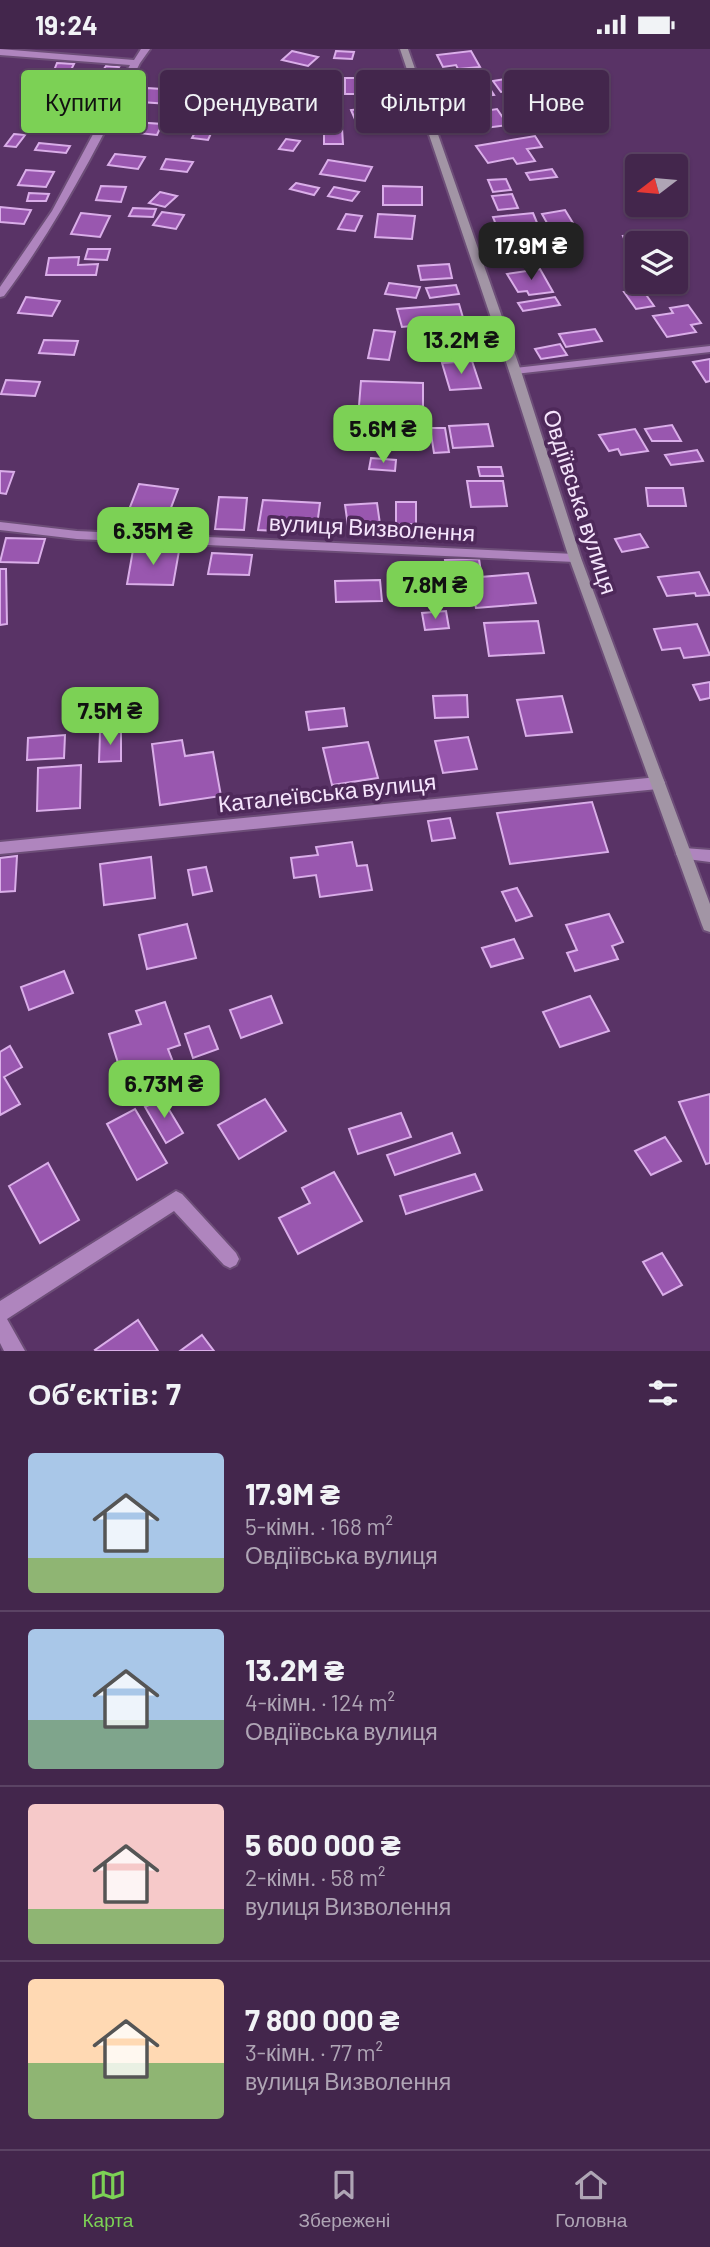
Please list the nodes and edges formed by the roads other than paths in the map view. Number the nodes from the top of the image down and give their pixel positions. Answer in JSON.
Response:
{"nodes":[{"id":1,"x":146,"y":49,"type":"edge"},
{"id":2,"x":404,"y":49,"type":"edge"},
{"id":3,"x":0,"y":52,"type":"edge"},
{"id":4,"x":136,"y":63,"type":"junction"},
{"id":5,"x":0,"y":294,"type":"edge"},
{"id":6,"x":710,"y":349,"type":"edge"},
{"id":7,"x":515,"y":371,"type":"junction"},
{"id":8,"x":0,"y":526,"type":"edge"},
{"id":9,"x":575,"y":558,"type":"junction"},
{"id":10,"x":658,"y":783,"type":"junction"},
{"id":11,"x":0,"y":848,"type":"edge"},
{"id":12,"x":684,"y":854,"type":"junction"},
{"id":13,"x":710,"y":856,"type":"edge"},
{"id":14,"x":710,"y":925,"type":"edge"},
{"id":15,"x":230,"y":1259,"type":"dead end"},
{"id":16,"x":0,"y":1312,"type":"edge"},
{"id":17,"x":0,"y":1325,"type":"edge"},
{"id":18,"x":15,"y":1351,"type":"edge"}],
"edges":[{"from":1,"to":4,"type":"street"},
{"from":2,"to":7,"type":"main road","name":"Овдіївська вулиця"},
{"from":3,"to":4,"type":"street"},
{"from":4,"to":5,"type":"street"},
{"from":6,"to":7,"type":"street"},
{"from":7,"to":9,"type":"main road","name":"Овдіївська вулиця"},
{"from":8,"to":9,"type":"street","name":"вулиця Визволення"},
{"from":9,"to":10,"type":"main road","name":"Овдіївська вулиця"},
{"from":10,"to":11,"type":"street","name":"Каталеївська вулиця"},
{"from":10,"to":12,"type":"main road","name":"Овдіївська вулиця"},
{"from":12,"to":13,"type":"street"},
{"from":12,"to":14,"type":"main road","name":"Овдіївська вулиця"},
{"from":15,"to":16,"type":"street"},
{"from":17,"to":18,"type":"street"}]}
